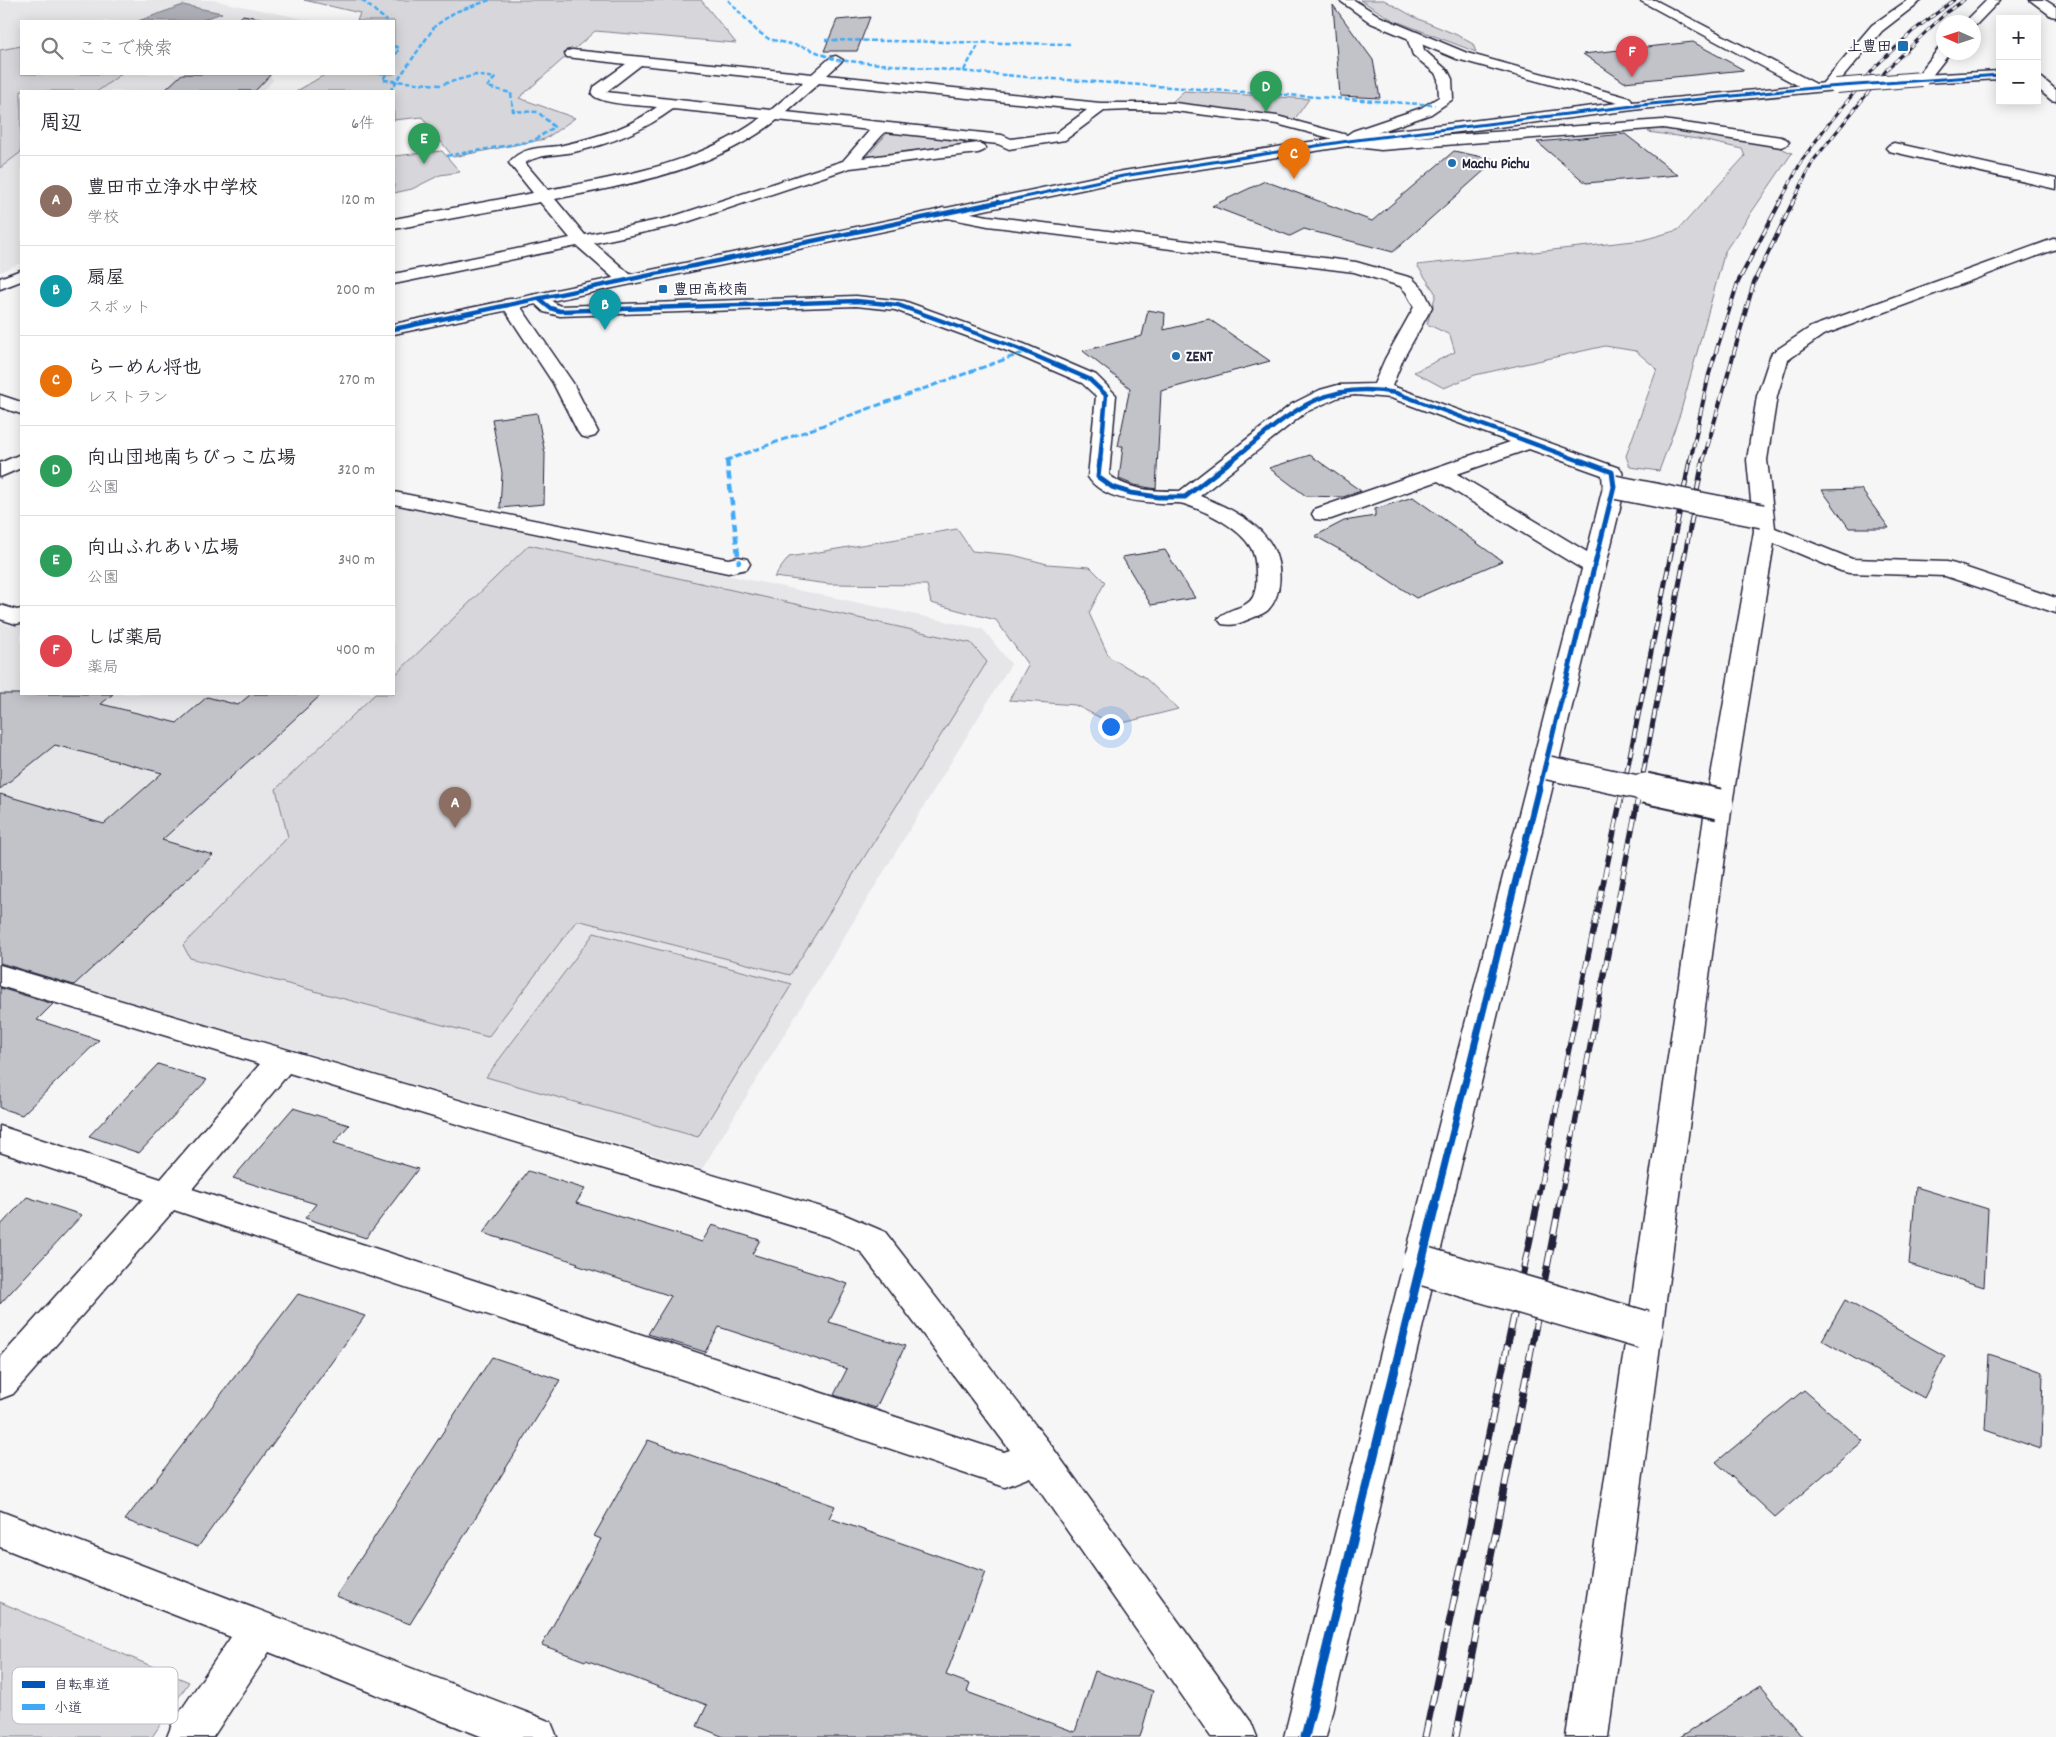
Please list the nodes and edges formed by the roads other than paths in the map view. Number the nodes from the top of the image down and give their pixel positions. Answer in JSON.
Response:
{"nodes":[{"id":1,"x":1345,"y":0,"type":"edge"},
{"id":2,"x":1645,"y":0,"type":"edge"},
{"id":3,"x":1916,"y":0,"type":"edge"},
{"id":4,"x":1994,"y":0,"type":"edge"},
{"id":5,"x":2036,"y":0,"type":"edge"},
{"id":6,"x":2056,"y":13,"type":"edge"},
{"id":7,"x":1978,"y":15,"type":"edge"},
{"id":8,"x":1414,"y":38,"type":"junction"},
{"id":9,"x":572,"y":54,"type":"dead end"},
{"id":10,"x":836,"y":60,"type":"dead end"},
{"id":11,"x":1937,"y":60,"type":"edge"},
{"id":12,"x":638,"y":61,"type":"junction"},
{"id":13,"x":1996,"y":75,"type":"edge"},
{"id":14,"x":2041,"y":77,"type":"edge"},
{"id":15,"x":817,"y":78,"type":"junction"},
{"id":16,"x":1922,"y":79,"type":"junction"},
{"id":17,"x":1826,"y":87,"type":"junction"},
{"id":18,"x":2056,"y":97,"type":"edge"},
{"id":19,"x":670,"y":104,"type":"junction"},
{"id":20,"x":1641,"y":105,"type":"junction"},
{"id":21,"x":1100,"y":107,"type":"junction"},
{"id":22,"x":772,"y":116,"type":"junction"},
{"id":23,"x":882,"y":126,"type":"junction"},
{"id":24,"x":1348,"y":141,"type":"junction"},
{"id":25,"x":1782,"y":142,"type":"dead end"},
{"id":26,"x":1009,"y":144,"type":"junction"},
{"id":27,"x":1894,"y":148,"type":"dead end"},
{"id":28,"x":848,"y":164,"type":"junction"},
{"id":29,"x":2056,"y":184,"type":"edge"},
{"id":30,"x":544,"y":196,"type":"junction"},
{"id":31,"x":943,"y":213,"type":"junction"},
{"id":32,"x":395,"y":224,"type":"edge"},
{"id":33,"x":581,"y":241,"type":"junction"},
{"id":34,"x":2056,"y":243,"type":"edge"},
{"id":35,"x":20,"y":275,"type":"edge"},
{"id":36,"x":395,"y":279,"type":"edge"},
{"id":37,"x":625,"y":279,"type":"junction"},
{"id":38,"x":0,"y":284,"type":"edge"},
{"id":39,"x":539,"y":298,"type":"junction"},
{"id":40,"x":510,"y":304,"type":"junction"},
{"id":41,"x":395,"y":329,"type":"edge"},
{"id":42,"x":1381,"y":390,"type":"junction"},
{"id":43,"x":0,"y":401,"type":"edge"},
{"id":44,"x":20,"y":408,"type":"edge"},
{"id":45,"x":588,"y":432,"type":"dead end"},
{"id":46,"x":1530,"y":442,"type":"junction"},
{"id":47,"x":20,"y":445,"type":"edge"},
{"id":48,"x":0,"y":452,"type":"edge"},
{"id":49,"x":20,"y":461,"type":"edge"},
{"id":50,"x":0,"y":471,"type":"edge"},
{"id":51,"x":1440,"y":473,"type":"junction"},
{"id":52,"x":1614,"y":487,"type":"junction"},
{"id":53,"x":1184,"y":497,"type":"junction"},
{"id":54,"x":395,"y":498,"type":"edge"},
{"id":55,"x":1323,"y":514,"type":"dead end"},
{"id":56,"x":1763,"y":523,"type":"junction"},
{"id":57,"x":739,"y":564,"type":"dead end"},
{"id":58,"x":1594,"y":566,"type":"junction"},
{"id":59,"x":2056,"y":606,"type":"edge"},
{"id":60,"x":0,"y":612,"type":"edge"},
{"id":61,"x":20,"y":616,"type":"edge"},
{"id":62,"x":1230,"y":619,"type":"dead end"},
{"id":63,"x":1544,"y":767,"type":"junction"},
{"id":64,"x":1719,"y":804,"type":"junction"},
{"id":65,"x":0,"y":975,"type":"edge"},
{"id":66,"x":282,"y":1060,"type":"junction"},
{"id":67,"x":0,"y":1140,"type":"edge"},
{"id":68,"x":168,"y":1194,"type":"junction"},
{"id":69,"x":1420,"y":1265,"type":"junction"},
{"id":70,"x":1644,"y":1330,"type":"junction"},
{"id":71,"x":0,"y":1383,"type":"edge"},
{"id":72,"x":1037,"y":1456,"type":"junction"},
{"id":73,"x":0,"y":1529,"type":"edge"},
{"id":74,"x":261,"y":1629,"type":"junction"},
{"id":75,"x":188,"y":1737,"type":"edge"},
{"id":76,"x":536,"y":1737,"type":"edge"},
{"id":77,"x":1236,"y":1737,"type":"edge"},
{"id":78,"x":1305,"y":1737,"type":"edge"},
{"id":79,"x":1587,"y":1737,"type":"edge"}],
"edges":[{"from":1,"to":8,"type":"street"},
{"from":2,"to":17,"type":"street"},
{"from":3,"to":17,"type":"street"},
{"from":4,"to":7,"type":"street"},
{"from":5,"to":6,"type":"street"},
{"from":8,"to":20,"type":"street"},
{"from":8,"to":24,"type":"street"},
{"from":9,"to":12,"type":"street"},
{"from":10,"to":15,"type":"street"},
{"from":11,"to":16,"type":"street"},
{"from":12,"to":15,"type":"street"},
{"from":12,"to":19,"type":"street"},
{"from":13,"to":16,"type":"street"},
{"from":14,"to":18,"type":"street"},
{"from":15,"to":21,"type":"street"},
{"from":15,"to":22,"type":"street"},
{"from":16,"to":17,"type":"street","bridge":true},
{"from":17,"to":20,"type":"street"},
{"from":19,"to":22,"type":"street"},
{"from":19,"to":30,"type":"street"},
{"from":20,"to":24,"type":"street"},
{"from":21,"to":24,"type":"street"},
{"from":21,"to":26,"type":"street"},
{"from":22,"to":23,"type":"street"},
{"from":22,"to":30,"type":"street"},
{"from":23,"to":26,"type":"street"},
{"from":23,"to":28,"type":"street"},
{"from":24,"to":25,"type":"street"},
{"from":24,"to":31,"type":"street"},
{"from":26,"to":28,"type":"street"},
{"from":27,"to":29,"type":"street"},
{"from":28,"to":33,"type":"street"},
{"from":30,"to":32,"type":"street"},
{"from":30,"to":33,"type":"street"},
{"from":31,"to":37,"type":"street"},
{"from":31,"to":42,"type":"street"},
{"from":33,"to":36,"type":"street"},
{"from":33,"to":37,"type":"street"},
{"from":34,"to":56,"type":"street"},
{"from":35,"to":38,"type":"street"},
{"from":37,"to":39,"type":"street"},
{"from":39,"to":40,"type":"street"},
{"from":39,"to":53,"type":"street"},
{"from":40,"to":41,"type":"street"},
{"from":40,"to":45,"type":"street"},
{"from":42,"to":46,"type":"street"},
{"from":42,"to":53,"type":"street"},
{"from":43,"to":44,"type":"street"},
{"from":46,"to":51,"type":"street"},
{"from":46,"to":52,"type":"street"},
{"from":47,"to":48,"type":"street"},
{"from":49,"to":50,"type":"street"},
{"from":51,"to":55,"type":"street"},
{"from":51,"to":58,"type":"street"},
{"from":52,"to":56,"type":"street","bridge":true},
{"from":52,"to":58,"type":"street"},
{"from":53,"to":62,"type":"street"},
{"from":54,"to":57,"type":"street"},
{"from":56,"to":59,"type":"street"},
{"from":56,"to":64,"type":"street"},
{"from":58,"to":63,"type":"street"},
{"from":60,"to":61,"type":"street"},
{"from":63,"to":64,"type":"street","bridge":true},
{"from":63,"to":69,"type":"street"},
{"from":64,"to":70,"type":"street"},
{"from":65,"to":66,"type":"street"},
{"from":66,"to":68,"type":"street"},
{"from":66,"to":72,"type":"street"},
{"from":67,"to":68,"type":"street"},
{"from":68,"to":71,"type":"street"},
{"from":68,"to":72,"type":"street"},
{"from":69,"to":70,"type":"street","bridge":true},
{"from":69,"to":78,"type":"street"},
{"from":70,"to":79,"type":"street"},
{"from":72,"to":77,"type":"street"},
{"from":73,"to":74,"type":"street"},
{"from":74,"to":75,"type":"street"},
{"from":74,"to":76,"type":"street"}]}
